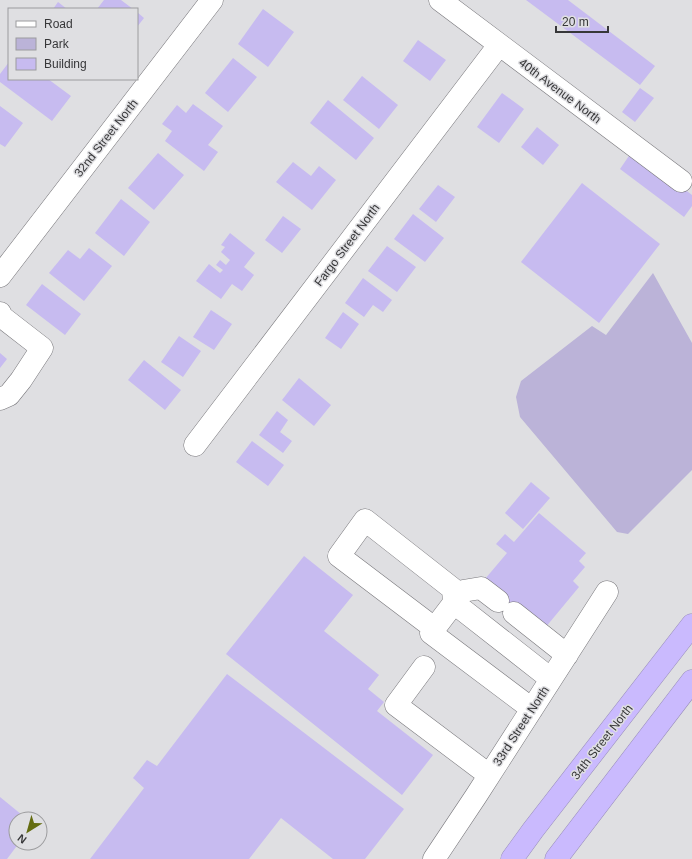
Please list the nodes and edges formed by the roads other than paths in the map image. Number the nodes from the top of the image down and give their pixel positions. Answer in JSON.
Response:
{"nodes":[{"id":1,"x":212,"y":0,"type":"edge"},
{"id":2,"x":440,"y":0,"type":"edge"},
{"id":3,"x":499,"y":45,"type":"junction"},
{"id":4,"x":681,"y":181,"type":"dead end"},
{"id":5,"x":0,"y":276,"type":"edge"},
{"id":6,"x":0,"y":313,"type":"edge"},
{"id":7,"x":0,"y":399,"type":"edge"},
{"id":8,"x":195,"y":445,"type":"dead end"},
{"id":9,"x":607,"y":592,"type":"dead end"},
{"id":10,"x":454,"y":603,"type":"junction"},
{"id":11,"x":692,"y":625,"type":"edge"},
{"id":12,"x":531,"y":627,"type":"junction"},
{"id":13,"x":434,"y":628,"type":"junction"},
{"id":14,"x":514,"y":649,"type":"junction"},
{"id":15,"x":567,"y":655,"type":"junction"},
{"id":16,"x":424,"y":667,"type":"dead end"},
{"id":17,"x":551,"y":679,"type":"junction"},
{"id":18,"x":692,"y":681,"type":"edge"},
{"id":19,"x":532,"y":709,"type":"junction"},
{"id":20,"x":490,"y":775,"type":"junction"},
{"id":21,"x":434,"y":859,"type":"edge"},
{"id":22,"x":512,"y":859,"type":"edge"},
{"id":23,"x":556,"y":859,"type":"edge"}],
"edges":[{"from":1,"to":5,"type":"street","name":"32nd Street North"},
{"from":2,"to":3,"type":"street","name":"40th Avenue North"},
{"from":3,"to":4,"type":"street","name":"40th Avenue North"},
{"from":3,"to":8,"type":"street","name":"Fargo Street North"},
{"from":6,"to":7,"type":"street"},
{"from":9,"to":15,"type":"street","name":"33rd Street North"},
{"from":10,"to":12,"type":"street"},
{"from":10,"to":13,"type":"street"},
{"from":10,"to":13,"type":"street"},
{"from":10,"to":14,"type":"street"},
{"from":11,"to":22,"type":"highway","name":"34th Street North"},
{"from":12,"to":14,"type":"street"},
{"from":12,"to":15,"type":"street"},
{"from":13,"to":19,"type":"street"},
{"from":14,"to":17,"type":"street"},
{"from":15,"to":17,"type":"street","name":"33rd Street North"},
{"from":16,"to":20,"type":"street"},
{"from":17,"to":19,"type":"street","name":"33rd Street North"},
{"from":18,"to":23,"type":"highway"},
{"from":19,"to":20,"type":"street","name":"33rd Street North"},
{"from":20,"to":21,"type":"street","name":"33rd Street North"}]}
